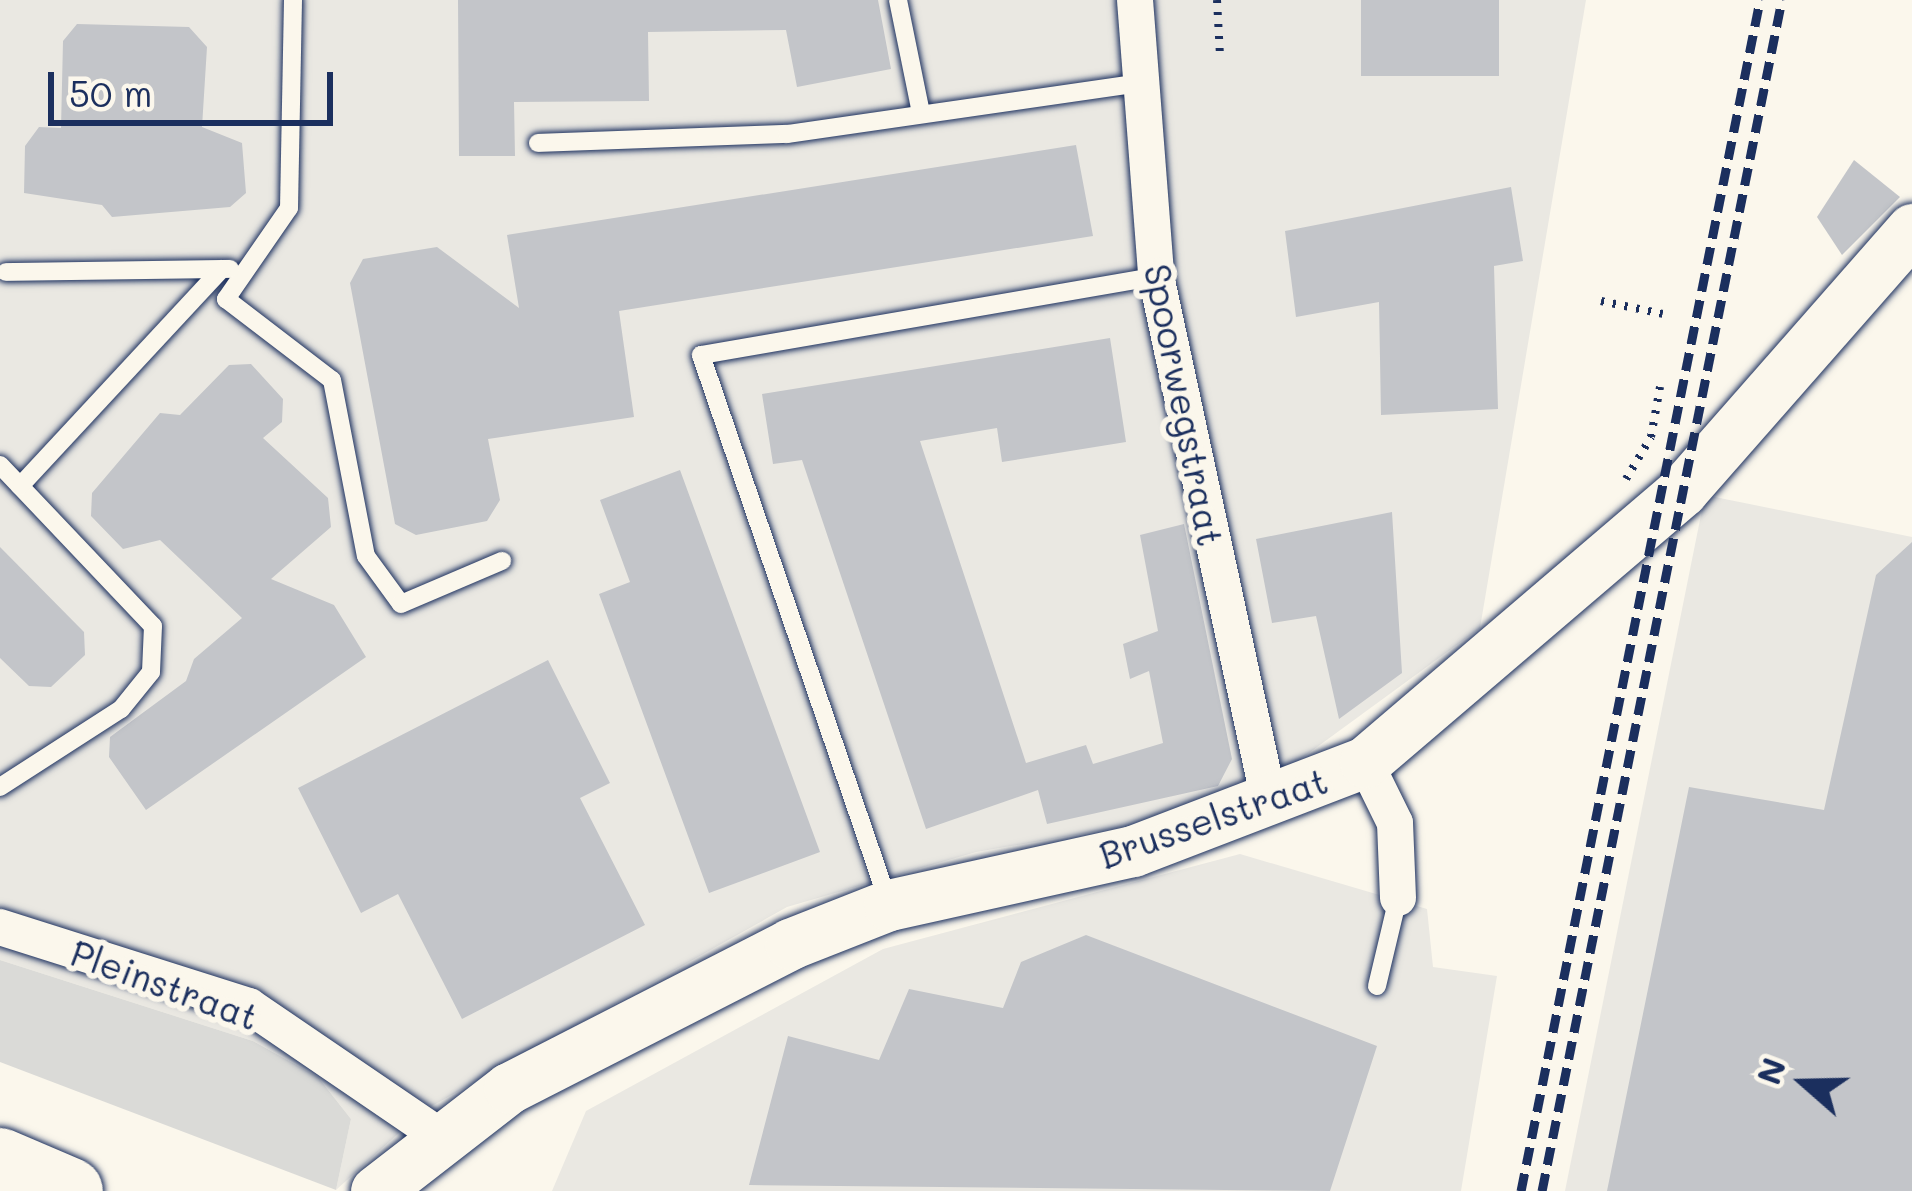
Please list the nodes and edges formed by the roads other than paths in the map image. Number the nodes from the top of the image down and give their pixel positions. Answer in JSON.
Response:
{"nodes":[{"id":1,"x":293,"y":0,"type":"edge"},
{"id":2,"x":898,"y":0,"type":"edge"},
{"id":3,"x":1135,"y":0,"type":"edge"},
{"id":4,"x":1139,"y":82,"type":"junction"},
{"id":5,"x":921,"y":113,"type":"junction"},
{"id":6,"x":538,"y":143,"type":"dead end"},
{"id":7,"x":1910,"y":236,"type":"edge"},
{"id":8,"x":222,"y":269,"type":"junction"},
{"id":9,"x":247,"y":269,"type":"junction"},
{"id":10,"x":6,"y":272,"type":"dead end"},
{"id":11,"x":1156,"y":276,"type":"junction"},
{"id":12,"x":0,"y":465,"type":"edge"},
{"id":13,"x":20,"y":486,"type":"junction"},
{"id":14,"x":502,"y":561,"type":"dead end"},
{"id":15,"x":1365,"y":762,"type":"junction"},
{"id":16,"x":0,"y":788,"type":"edge"},
{"id":17,"x":1270,"y":805,"type":"junction"},
{"id":18,"x":1398,"y":898,"type":"joint"},
{"id":19,"x":889,"y":905,"type":"junction"},
{"id":20,"x":0,"y":926,"type":"edge"},
{"id":21,"x":1377,"y":986,"type":"dead end"},
{"id":22,"x":441,"y":1137,"type":"junction"},
{"id":23,"x":0,"y":1161,"type":"edge"},
{"id":24,"x":70,"y":1191,"type":"edge"},
{"id":25,"x":376,"y":1191,"type":"edge"}],
"edges":[{"from":1,"to":9,"type":"lane"},
{"from":2,"to":5,"type":"lane"},
{"from":3,"to":4,"type":"street","name":"Spoorwegstraat"},
{"from":4,"to":5,"type":"lane"},
{"from":4,"to":11,"type":"street","name":"Spoorwegstraat"},
{"from":5,"to":6,"type":"lane"},
{"from":7,"to":15,"type":"street","name":"Brusselstraat"},
{"from":8,"to":9,"type":"lane"},
{"from":8,"to":10,"type":"lane"},
{"from":8,"to":13,"type":"lane"},
{"from":9,"to":14,"type":"lane"},
{"from":11,"to":17,"type":"street","name":"Spoorwegstraat"},
{"from":11,"to":19,"type":"lane"},
{"from":12,"to":13,"type":"lane"},
{"from":13,"to":16,"type":"lane"},
{"from":15,"to":17,"type":"street","name":"Brusselstraat"},
{"from":15,"to":18,"type":"street"},
{"from":17,"to":19,"type":"street","name":"Brusselstraat"},
{"from":18,"to":21,"type":"lane"},
{"from":19,"to":22,"type":"street","name":"Brusselstraat"},
{"from":20,"to":22,"type":"street","name":"Pleinstraat"},
{"from":22,"to":25,"type":"street","name":"Brusselstraat"},
{"from":23,"to":24,"type":"highway"}]}
